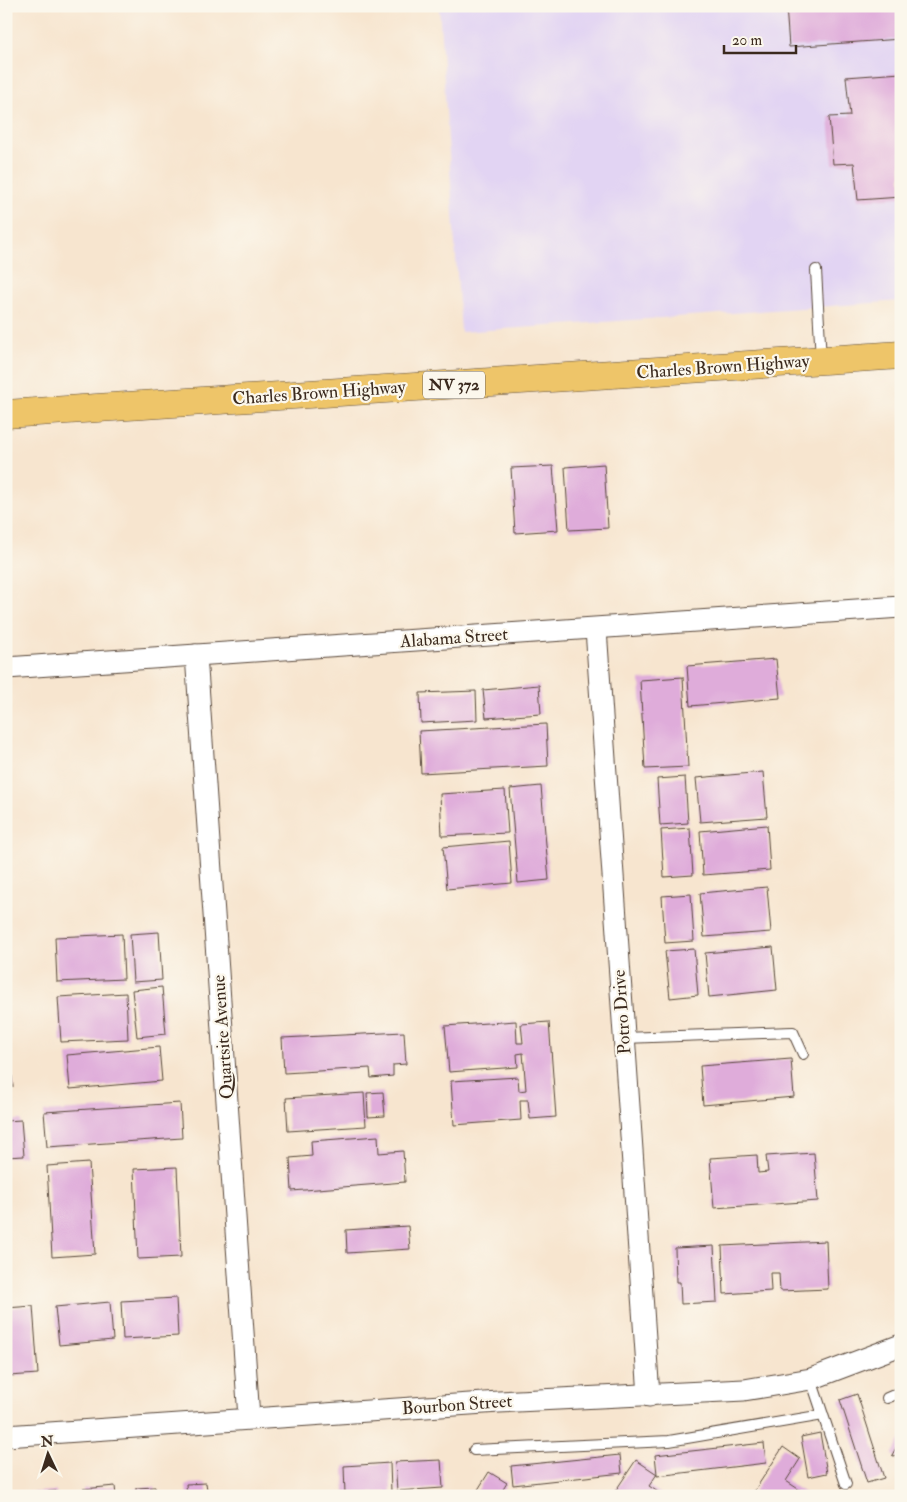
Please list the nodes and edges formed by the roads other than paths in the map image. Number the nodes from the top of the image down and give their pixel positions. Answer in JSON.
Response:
{"nodes":[{"id":1,"x":816,"y":270,"type":"dead end"},
{"id":2,"x":901,"y":355,"type":"edge"},
{"id":3,"x":821,"y":361,"type":"junction"},
{"id":4,"x":6,"y":414,"type":"edge"},
{"id":5,"x":901,"y":607,"type":"edge"},
{"id":6,"x":596,"y":629,"type":"junction"},
{"id":7,"x":196,"y":655,"type":"junction"},
{"id":8,"x":6,"y":668,"type":"edge"},
{"id":9,"x":624,"y":1038,"type":"junction"},
{"id":10,"x":803,"y":1054,"type":"dead end"},
{"id":11,"x":901,"y":1345,"type":"edge"},
{"id":12,"x":811,"y":1379,"type":"junction"},
{"id":13,"x":901,"y":1392,"type":"edge"},
{"id":14,"x":648,"y":1396,"type":"junction"},
{"id":15,"x":887,"y":1398,"type":"dead end"},
{"id":16,"x":823,"y":1415,"type":"junction"},
{"id":17,"x":249,"y":1418,"type":"junction"},
{"id":18,"x":6,"y":1436,"type":"edge"},
{"id":19,"x":474,"y":1450,"type":"dead end"},
{"id":20,"x":846,"y":1484,"type":"dead end"}],
"edges":[{"from":1,"to":3,"type":"lane"},
{"from":2,"to":3,"type":"main road","name":"Charles Brown Highway","number":"NV 372"},
{"from":3,"to":4,"type":"main road","name":"Charles Brown Highway","number":"NV 372"},
{"from":5,"to":6,"type":"street","name":"Alabama Street"},
{"from":6,"to":7,"type":"street","name":"Alabama Street"},
{"from":6,"to":9,"type":"street","name":"Potro Drive"},
{"from":7,"to":8,"type":"street","name":"Alabama Street"},
{"from":7,"to":17,"type":"street","name":"Quartsite Avenue"},
{"from":9,"to":10,"type":"lane"},
{"from":9,"to":14,"type":"street","name":"Potro Drive"},
{"from":11,"to":12,"type":"street","name":"Bourbon Street"},
{"from":12,"to":14,"type":"street","name":"Bourbon Street"},
{"from":12,"to":16,"type":"lane"},
{"from":13,"to":15,"type":"lane"},
{"from":14,"to":17,"type":"street","name":"Bourbon Street"},
{"from":16,"to":19,"type":"lane"},
{"from":16,"to":20,"type":"lane"},
{"from":17,"to":18,"type":"street","name":"Bourbon Street"}]}
